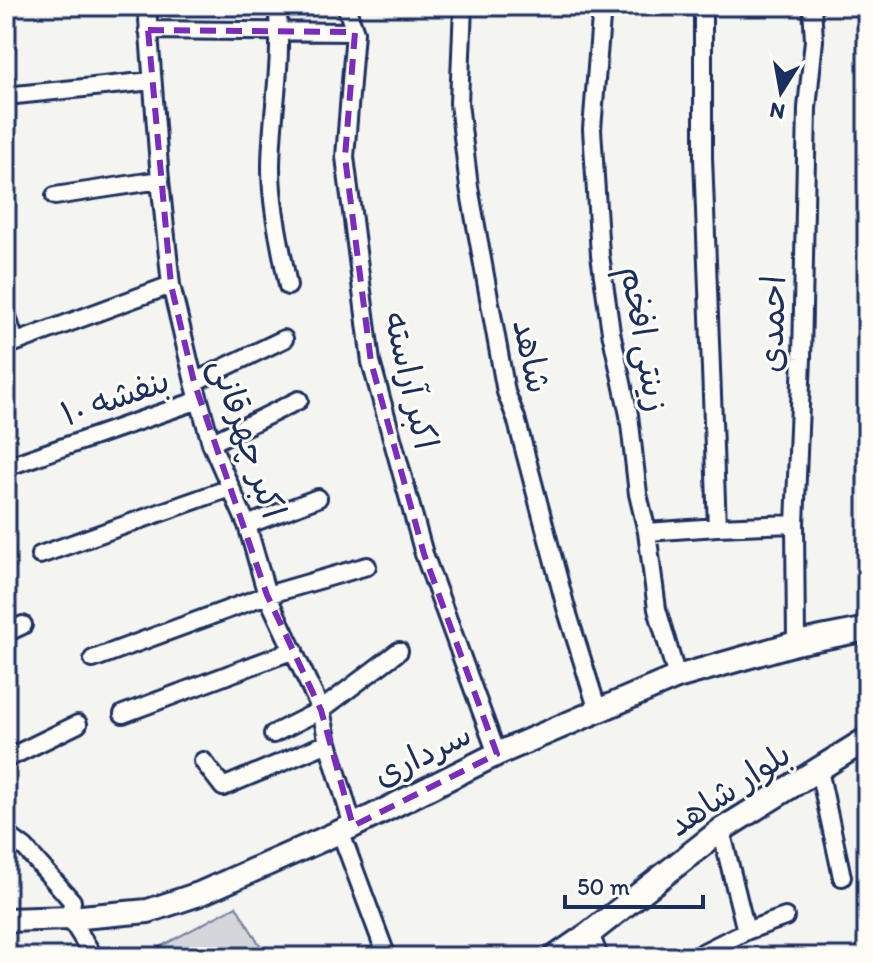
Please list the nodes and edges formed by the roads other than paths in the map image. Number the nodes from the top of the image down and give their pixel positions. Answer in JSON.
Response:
{"nodes":[{"id":1,"x":147,"y":6,"type":"edge"},
{"id":2,"x":277,"y":6,"type":"edge"},
{"id":3,"x":346,"y":6,"type":"edge"},
{"id":4,"x":463,"y":6,"type":"edge"},
{"id":5,"x":602,"y":6,"type":"edge"},
{"id":6,"x":703,"y":6,"type":"edge"},
{"id":7,"x":812,"y":6,"type":"edge"},
{"id":8,"x":148,"y":30,"type":"junction"},
{"id":9,"x":280,"y":31,"type":"junction"},
{"id":10,"x":355,"y":32,"type":"junction"},
{"id":11,"x":152,"y":81,"type":"junction"},
{"id":12,"x":6,"y":96,"type":"edge"},
{"id":13,"x":160,"y":180,"type":"junction"},
{"id":14,"x":55,"y":196,"type":"dead end"},
{"id":15,"x":171,"y":285,"type":"junction"},
{"id":16,"x":288,"y":286,"type":"dead end"},
{"id":17,"x":6,"y":313,"type":"edge"},
{"id":18,"x":284,"y":339,"type":"dead end"},
{"id":19,"x":10,"y":344,"type":"edge"},
{"id":20,"x":194,"y":382,"type":"junction"},
{"id":21,"x":199,"y":400,"type":"junction"},
{"id":22,"x":299,"y":400,"type":"dead end"},
{"id":23,"x":211,"y":443,"type":"junction"},
{"id":24,"x":6,"y":467,"type":"edge"},
{"id":25,"x":230,"y":488,"type":"junction"},
{"id":26,"x":318,"y":498,"type":"dead end"},
{"id":27,"x":795,"y":524,"type":"junction"},
{"id":28,"x":247,"y":525,"type":"junction"},
{"id":29,"x":717,"y":527,"type":"junction"},
{"id":30,"x":647,"y":532,"type":"junction"},
{"id":31,"x":40,"y":555,"type":"dead end"},
{"id":32,"x":367,"y":566,"type":"dead end"},
{"id":33,"x":267,"y":595,"type":"junction"},
{"id":34,"x":23,"y":625,"type":"dead end"},
{"id":35,"x":867,"y":629,"type":"edge"},
{"id":36,"x":6,"y":633,"type":"edge"},
{"id":37,"x":796,"y":643,"type":"junction"},
{"id":38,"x":294,"y":650,"type":"junction"},
{"id":39,"x":399,"y":651,"type":"dead end"},
{"id":40,"x":93,"y":659,"type":"dead end"},
{"id":41,"x":677,"y":677,"type":"junction"},
{"id":42,"x":321,"y":710,"type":"junction"},
{"id":43,"x":598,"y":711,"type":"junction"},
{"id":44,"x":123,"y":714,"type":"dead end"},
{"id":45,"x":78,"y":724,"type":"dead end"},
{"id":46,"x":273,"y":734,"type":"dead end"},
{"id":47,"x":867,"y":739,"type":"edge"},
{"id":48,"x":328,"y":743,"type":"junction"},
{"id":49,"x":497,"y":754,"type":"junction"},
{"id":50,"x":6,"y":759,"type":"edge"},
{"id":51,"x":203,"y":761,"type":"dead end"},
{"id":52,"x":819,"y":770,"type":"junction"},
{"id":53,"x":346,"y":829,"type":"junction"},
{"id":54,"x":721,"y":830,"type":"junction"},
{"id":55,"x":6,"y":834,"type":"edge"},
{"id":56,"x":842,"y":877,"type":"dead end"},
{"id":57,"x":785,"y":917,"type":"dead end"},
{"id":58,"x":70,"y":918,"type":"junction"},
{"id":59,"x":6,"y":920,"type":"edge"},
{"id":60,"x":746,"y":931,"type":"junction"},
{"id":61,"x":590,"y":933,"type":"junction"},
{"id":62,"x":704,"y":952,"type":"dead end"},
{"id":63,"x":94,"y":957,"type":"edge"},
{"id":64,"x":387,"y":957,"type":"edge"},
{"id":65,"x":555,"y":957,"type":"edge"},
{"id":66,"x":599,"y":957,"type":"edge"}],
"edges":[{"from":1,"to":8,"type":"street","name":"اکبر چهرقانی"},
{"from":2,"to":9,"type":"street"},
{"from":3,"to":10,"type":"street","name":"اکبر آراسته"},
{"from":4,"to":43,"type":"street","name":"شاهد"},
{"from":5,"to":30,"type":"street","name":"زینتی افخم"},
{"from":6,"to":29,"type":"street","name":"زینتی افخم"},
{"from":7,"to":27,"type":"street","name":"احمدی"},
{"from":8,"to":9,"type":"street"},
{"from":8,"to":11,"type":"street","name":"اکبر چهرقانی"},
{"from":9,"to":10,"type":"street"},
{"from":9,"to":16,"type":"street"},
{"from":10,"to":49,"type":"street","name":"اکبر آراسته"},
{"from":11,"to":12,"type":"street"},
{"from":11,"to":13,"type":"street","name":"اکبر چهرقانی"},
{"from":13,"to":14,"type":"street"},
{"from":13,"to":15,"type":"street","name":"اکبر چهرقانی"},
{"from":15,"to":19,"type":"street"},
{"from":15,"to":20,"type":"street","name":"اکبر چهرقانی"},
{"from":17,"to":19,"type":"street"},
{"from":18,"to":20,"type":"street"},
{"from":20,"to":21,"type":"street","name":"اکبر چهرقانی"},
{"from":21,"to":23,"type":"street","name":"اکبر چهرقانی"},
{"from":21,"to":24,"type":"street","name":"بنفشه ۱۰"},
{"from":22,"to":23,"type":"street"},
{"from":23,"to":25,"type":"street","name":"اکبر چهرقانی"},
{"from":25,"to":28,"type":"street","name":"اکبر چهرقانی"},
{"from":25,"to":31,"type":"street"},
{"from":26,"to":28,"type":"street"},
{"from":27,"to":29,"type":"street"},
{"from":27,"to":37,"type":"street","name":"احمدی"},
{"from":28,"to":33,"type":"street","name":"اکبر چهرقانی"},
{"from":29,"to":30,"type":"street"},
{"from":30,"to":41,"type":"street","name":"زینتی افخم"},
{"from":32,"to":33,"type":"street"},
{"from":33,"to":38,"type":"street","name":"اکبر چهرقانی"},
{"from":33,"to":40,"type":"street"},
{"from":34,"to":36,"type":"street"},
{"from":35,"to":37,"type":"main road","name":"سرداری"},
{"from":37,"to":41,"type":"main road","name":"سرداری"},
{"from":38,"to":42,"type":"street","name":"اکبر چهرقانی"},
{"from":38,"to":44,"type":"street"},
{"from":39,"to":42,"type":"street"},
{"from":41,"to":43,"type":"main road","name":"سرداری"},
{"from":42,"to":46,"type":"street"},
{"from":42,"to":48,"type":"street","name":"اکبر چهرقانی"},
{"from":43,"to":49,"type":"main road","name":"سرداری"},
{"from":45,"to":50,"type":"street"},
{"from":47,"to":52,"type":"main road","name":"بلوار شاهد"},
{"from":48,"to":51,"type":"street"},
{"from":48,"to":53,"type":"street","name":"اکبر چهرقانی"},
{"from":49,"to":53,"type":"main road","name":"سرداری"},
{"from":52,"to":54,"type":"main road","name":"بلوار شاهد"},
{"from":52,"to":56,"type":"street"},
{"from":53,"to":58,"type":"main road","name":"سرداری"},
{"from":53,"to":64,"type":"street","name":"اکبر چهرقانی"},
{"from":54,"to":60,"type":"street"},
{"from":54,"to":61,"type":"main road","name":"بلوار شاهد"},
{"from":55,"to":58,"type":"street"},
{"from":57,"to":60,"type":"street"},
{"from":58,"to":59,"type":"main road","name":"سرداری"},
{"from":58,"to":63,"type":"street"},
{"from":60,"to":62,"type":"street"},
{"from":61,"to":65,"type":"main road","name":"بلوار شاهد"},
{"from":61,"to":66,"type":"street"}]}
